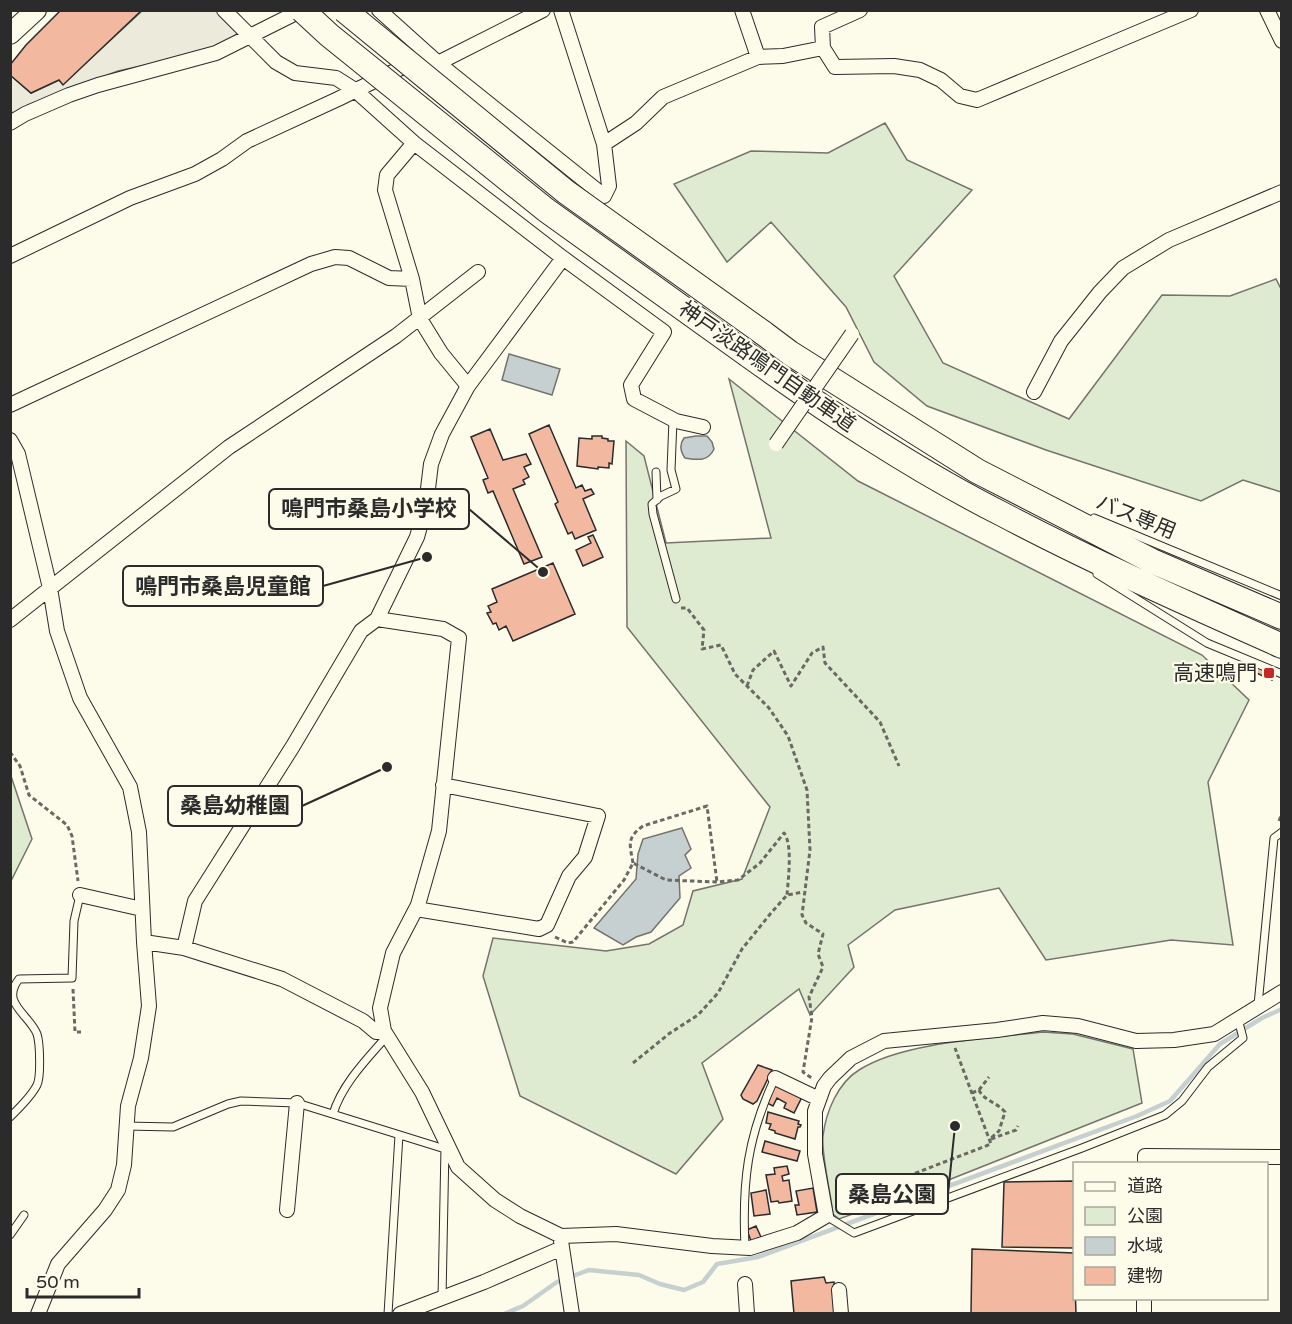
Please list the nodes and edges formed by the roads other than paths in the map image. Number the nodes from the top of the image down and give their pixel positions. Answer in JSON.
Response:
{"nodes":[{"id":1,"x":36,"y":10,"type":"edge"},
{"id":2,"x":224,"y":10,"type":"edge"},
{"id":3,"x":302,"y":10,"type":"edge"},
{"id":4,"x":344,"y":10,"type":"edge"},
{"id":5,"x":379,"y":10,"type":"edge"},
{"id":6,"x":543,"y":10,"type":"edge"},
{"id":7,"x":561,"y":10,"type":"edge"},
{"id":8,"x":742,"y":10,"type":"edge"},
{"id":9,"x":860,"y":10,"type":"edge"},
{"id":10,"x":1191,"y":10,"type":"edge"},
{"id":11,"x":1267,"y":10,"type":"edge"},
{"id":12,"x":10,"y":34,"type":"edge"},
{"id":13,"x":250,"y":36,"type":"junction"},
{"id":14,"x":1281,"y":40,"type":"edge"},
{"id":15,"x":823,"y":48,"type":"junction"},
{"id":16,"x":758,"y":57,"type":"junction"},
{"id":17,"x":433,"y":59,"type":"junction"},
{"id":18,"x":355,"y":90,"type":"junction"},
{"id":19,"x":10,"y":123,"type":"edge"},
{"id":20,"x":414,"y":143,"type":"junction"},
{"id":21,"x":603,"y":144,"type":"junction"},
{"id":22,"x":1281,"y":192,"type":"edge"},
{"id":23,"x":10,"y":256,"type":"edge"},
{"id":24,"x":563,"y":258,"type":"junction"},
{"id":25,"x":478,"y":272,"type":"dead end"},
{"id":26,"x":412,"y":279,"type":"junction"},
{"id":27,"x":420,"y":319,"type":"junction"},
{"id":28,"x":852,"y":334,"type":"dead end"},
{"id":29,"x":468,"y":386,"type":"junction"},
{"id":30,"x":1034,"y":392,"type":"dead end"},
{"id":31,"x":10,"y":405,"type":"edge"},
{"id":32,"x":673,"y":420,"type":"junction"},
{"id":33,"x":703,"y":427,"type":"dead end"},
{"id":34,"x":10,"y":440,"type":"edge"},
{"id":35,"x":776,"y":444,"type":"dead end"},
{"id":36,"x":977,"y":471,"type":"junction"},
{"id":37,"x":657,"y":472,"type":"dead end"},
{"id":38,"x":657,"y":500,"type":"junction"},
{"id":39,"x":1065,"y":507,"type":"dead end"},
{"id":40,"x":1000,"y":514,"type":"junction"},
{"id":41,"x":1087,"y":516,"type":"dead end"},
{"id":42,"x":1079,"y":563,"type":"dead end"},
{"id":43,"x":1089,"y":569,"type":"dead end"},
{"id":44,"x":50,"y":588,"type":"junction"},
{"id":45,"x":1281,"y":596,"type":"edge"},
{"id":46,"x":676,"y":599,"type":"road end"},
{"id":47,"x":1281,"y":617,"type":"edge"},
{"id":48,"x":377,"y":619,"type":"junction"},
{"id":49,"x":10,"y":620,"type":"edge"},
{"id":50,"x":1281,"y":646,"type":"edge"},
{"id":51,"x":1281,"y":674,"type":"edge"},
{"id":52,"x":443,"y":785,"type":"junction"},
{"id":53,"x":1281,"y":832,"type":"edge"},
{"id":54,"x":80,"y":895,"type":"joint"},
{"id":55,"x":142,"y":909,"type":"junction"},
{"id":56,"x":416,"y":909,"type":"junction"},
{"id":57,"x":144,"y":942,"type":"junction"},
{"id":58,"x":184,"y":948,"type":"junction"},
{"id":59,"x":1280,"y":995,"type":"edge"},
{"id":60,"x":1258,"y":1005,"type":"junction"},
{"id":61,"x":1238,"y":1018,"type":"junction"},
{"id":62,"x":386,"y":1033,"type":"junction"},
{"id":63,"x":775,"y":1078,"type":"joint"},
{"id":64,"x":822,"y":1093,"type":"junction"},
{"id":65,"x":297,"y":1103,"type":"junction"},
{"id":66,"x":333,"y":1114,"type":"junction"},
{"id":67,"x":10,"y":1117,"type":"edge"},
{"id":68,"x":126,"y":1126,"type":"junction"},
{"id":69,"x":399,"y":1135,"type":"junction"},
{"id":70,"x":446,"y":1145,"type":"junction"},
{"id":71,"x":1281,"y":1156,"type":"edge"},
{"id":72,"x":1145,"y":1162,"type":"edge"},
{"id":73,"x":287,"y":1210,"type":"dead end"},
{"id":74,"x":830,"y":1210,"type":"junction"},
{"id":75,"x":24,"y":1215,"type":"dead end"},
{"id":76,"x":10,"y":1234,"type":"edge"},
{"id":77,"x":562,"y":1242,"type":"junction"},
{"id":78,"x":745,"y":1248,"type":"junction"},
{"id":79,"x":744,"y":1284,"type":"dead end"},
{"id":80,"x":839,"y":1290,"type":"dead end"},
{"id":81,"x":442,"y":1298,"type":"junction"},
{"id":82,"x":38,"y":1314,"type":"edge"},
{"id":83,"x":388,"y":1314,"type":"edge"},
{"id":84,"x":400,"y":1314,"type":"edge"},
{"id":85,"x":572,"y":1314,"type":"edge"},
{"id":86,"x":747,"y":1314,"type":"edge"},
{"id":87,"x":841,"y":1314,"type":"edge"}],
"edges":[{"from":1,"to":12,"type":"street"},
{"from":2,"to":13,"type":"street"},
{"from":3,"to":13,"type":"street"},
{"from":3,"to":40,"type":"highway","name":"神戸淡路鳴門自動車道","bridge":true},
{"from":4,"to":36,"type":"highway","name":"神戸淡路鳴門自動車道","bridge":true},
{"from":5,"to":17,"type":"street"},
{"from":6,"to":17,"type":"street"},
{"from":7,"to":21,"type":"street"},
{"from":8,"to":16,"type":"street"},
{"from":9,"to":15,"type":"street"},
{"from":10,"to":15,"type":"street"},
{"from":11,"to":14,"type":"street"},
{"from":13,"to":18,"type":"street"},
{"from":13,"to":19,"type":"street"},
{"from":15,"to":16,"type":"street"},
{"from":16,"to":21,"type":"street"},
{"from":17,"to":18,"type":"street"},
{"from":17,"to":21,"type":"street"},
{"from":18,"to":20,"type":"street"},
{"from":18,"to":23,"type":"street"},
{"from":20,"to":24,"type":"street"},
{"from":20,"to":26,"type":"street"},
{"from":22,"to":30,"type":"street"},
{"from":24,"to":29,"type":"street"},
{"from":24,"to":32,"type":"street"},
{"from":25,"to":27,"type":"street"},
{"from":26,"to":27,"type":"street"},
{"from":26,"to":31,"type":"street"},
{"from":27,"to":29,"type":"street"},
{"from":27,"to":44,"type":"street"},
{"from":28,"to":35,"type":"street","bridge":true},
{"from":29,"to":48,"type":"street"},
{"from":32,"to":33,"type":"street"},
{"from":32,"to":38,"type":"lane"},
{"from":34,"to":44,"type":"street"},
{"from":36,"to":39,"type":"lane","name":"バス専用"},
{"from":36,"to":47,"type":"highway","name":"神戸淡路鳴門自動車道"},
{"from":37,"to":38,"type":"lane"},
{"from":38,"to":46,"type":"lane"},
{"from":40,"to":42,"type":"lane"},
{"from":40,"to":50,"type":"highway","name":"神戸淡路鳴門自動車道"},
{"from":41,"to":45,"type":"lane","name":"バス専用"},
{"from":43,"to":51,"type":"lane"},
{"from":44,"to":49,"type":"street"},
{"from":44,"to":55,"type":"street"},
{"from":48,"to":52,"type":"street"},
{"from":48,"to":58,"type":"street"},
{"from":52,"to":56,"type":"street"},
{"from":52,"to":56,"type":"street"},
{"from":53,"to":60,"type":"lane"},
{"from":54,"to":55,"type":"street"},
{"from":54,"to":67,"type":"lane"},
{"from":55,"to":57,"type":"street"},
{"from":56,"to":62,"type":"street"},
{"from":57,"to":58,"type":"street"},
{"from":57,"to":68,"type":"street"},
{"from":58,"to":62,"type":"street"},
{"from":59,"to":60,"type":"street"},
{"from":60,"to":61,"type":"street"},
{"from":61,"to":64,"type":"street"},
{"from":61,"to":74,"type":"lane"},
{"from":62,"to":66,"type":"lane"},
{"from":62,"to":70,"type":"street"},
{"from":63,"to":64,"type":"street"},
{"from":63,"to":78,"type":"lane"},
{"from":64,"to":74,"type":"street"},
{"from":65,"to":66,"type":"lane"},
{"from":65,"to":68,"type":"lane"},
{"from":65,"to":73,"type":"street"},
{"from":66,"to":69,"type":"lane"},
{"from":68,"to":82,"type":"street"},
{"from":69,"to":70,"type":"lane"},
{"from":69,"to":83,"type":"lane"},
{"from":70,"to":77,"type":"street"},
{"from":70,"to":81,"type":"lane"},
{"from":71,"to":72,"type":"street"},
{"from":74,"to":78,"type":"street"},
{"from":75,"to":76,"type":"lane"},
{"from":77,"to":78,"type":"street"},
{"from":77,"to":81,"type":"street"},
{"from":77,"to":85,"type":"street"},
{"from":79,"to":86,"type":"street"},
{"from":80,"to":87,"type":"street"},
{"from":81,"to":84,"type":"street"}]}
